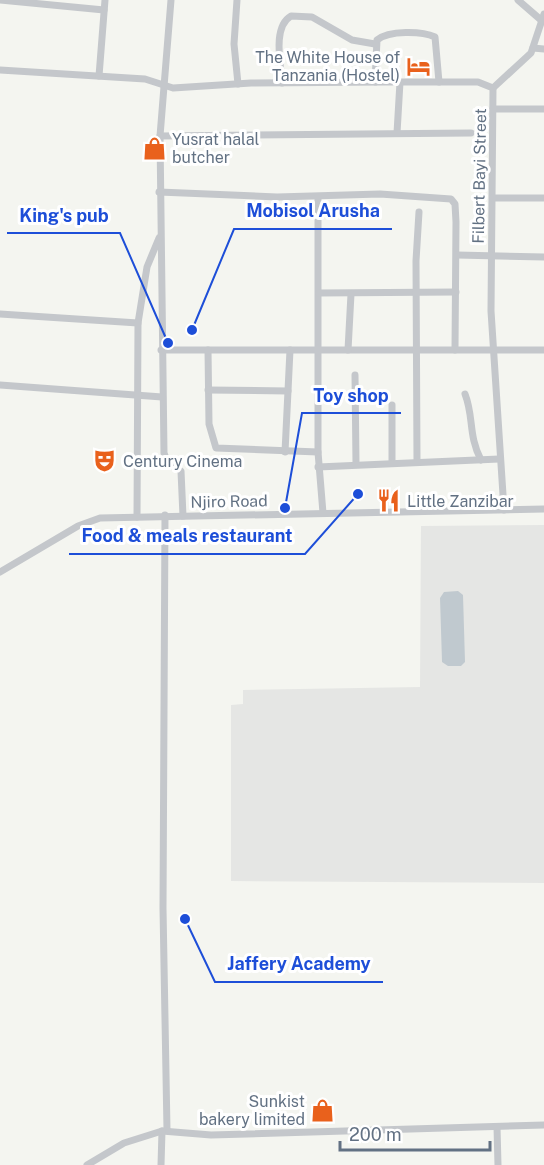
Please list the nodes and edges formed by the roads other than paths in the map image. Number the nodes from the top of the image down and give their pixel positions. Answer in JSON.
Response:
{"nodes":[{"id":1,"x":0,"y":0,"type":"edge"},
{"id":2,"x":105,"y":0,"type":"edge"},
{"id":3,"x":171,"y":0,"type":"edge"},
{"id":4,"x":237,"y":0,"type":"edge"},
{"id":5,"x":518,"y":0,"type":"edge"},
{"id":6,"x":51,"y":2,"type":"edge"},
{"id":7,"x":104,"y":10,"type":"junction"},
{"id":8,"x":543,"y":17,"type":"edge"},
{"id":9,"x":375,"y":44,"type":"junction"},
{"id":10,"x":533,"y":48,"type":"junction"},
{"id":11,"x":544,"y":50,"type":"edge"},
{"id":12,"x":0,"y":70,"type":"edge"},
{"id":13,"x":99,"y":76,"type":"junction"},
{"id":14,"x":375,"y":82,"type":"junction"},
{"id":15,"x":400,"y":82,"type":"junction"},
{"id":16,"x":439,"y":82,"type":"junction"},
{"id":17,"x":238,"y":84,"type":"junction"},
{"id":18,"x":282,"y":84,"type":"junction"},
{"id":19,"x":164,"y":86,"type":"junction"},
{"id":20,"x":493,"y":88,"type":"junction"},
{"id":21,"x":493,"y":109,"type":"junction"},
{"id":22,"x":544,"y":109,"type":"edge"},
{"id":23,"x":397,"y":133,"type":"junction"},
{"id":24,"x":471,"y":133,"type":"dead end"},
{"id":25,"x":160,"y":136,"type":"junction"},
{"id":26,"x":159,"y":192,"type":"junction"},
{"id":27,"x":318,"y":197,"type":"junction"},
{"id":28,"x":493,"y":198,"type":"junction"},
{"id":29,"x":544,"y":198,"type":"edge"},
{"id":30,"x":419,"y":212,"type":"dead end"},
{"id":31,"x":160,"y":236,"type":"junction"},
{"id":32,"x":456,"y":255,"type":"junction"},
{"id":33,"x":491,"y":255,"type":"junction"},
{"id":34,"x":544,"y":257,"type":"edge"},
{"id":35,"x":456,"y":292,"type":"junction"},
{"id":36,"x":319,"y":293,"type":"junction"},
{"id":37,"x":417,"y":293,"type":"junction"},
{"id":38,"x":351,"y":294,"type":"junction"},
{"id":39,"x":0,"y":314,"type":"edge"},
{"id":40,"x":138,"y":323,"type":"junction"},
{"id":41,"x":161,"y":350,"type":"junction"},
{"id":42,"x":348,"y":350,"type":"junction"},
{"id":43,"x":417,"y":350,"type":"junction"},
{"id":44,"x":455,"y":350,"type":"junction"},
{"id":45,"x":544,"y":350,"type":"edge"},
{"id":46,"x":208,"y":351,"type":"junction"},
{"id":47,"x":291,"y":351,"type":"junction"},
{"id":48,"x":318,"y":351,"type":"junction"},
{"id":49,"x":492,"y":351,"type":"junction"},
{"id":50,"x":355,"y":375,"type":"dead end"},
{"id":51,"x":0,"y":385,"type":"edge"},
{"id":52,"x":208,"y":390,"type":"junction"},
{"id":53,"x":288,"y":391,"type":"junction"},
{"id":54,"x":465,"y":394,"type":"dead end"},
{"id":55,"x":137,"y":395,"type":"junction"},
{"id":56,"x":162,"y":398,"type":"junction"},
{"id":57,"x":392,"y":405,"type":"dead end"},
{"id":58,"x":285,"y":452,"type":"junction"},
{"id":59,"x":318,"y":452,"type":"junction"},
{"id":60,"x":499,"y":459,"type":"junction"},
{"id":61,"x":481,"y":460,"type":"junction"},
{"id":62,"x":417,"y":461,"type":"junction"},
{"id":63,"x":392,"y":462,"type":"junction"},
{"id":64,"x":356,"y":464,"type":"junction"},
{"id":65,"x":318,"y":467,"type":"junction"},
{"id":66,"x":544,"y":509,"type":"edge"},
{"id":67,"x":504,"y":510,"type":"junction"},
{"id":68,"x":323,"y":513,"type":"junction"},
{"id":69,"x":165,"y":515,"type":"junction"},
{"id":70,"x":183,"y":516,"type":"junction"},
{"id":71,"x":137,"y":517,"type":"junction"},
{"id":72,"x":0,"y":572,"type":"edge"},
{"id":73,"x":544,"y":1125,"type":"edge"},
{"id":74,"x":497,"y":1127,"type":"junction"},
{"id":75,"x":164,"y":1131,"type":"junction"},
{"id":76,"x":87,"y":1165,"type":"edge"},
{"id":77,"x":161,"y":1165,"type":"edge"},
{"id":78,"x":498,"y":1165,"type":"edge"}],
"edges":[{"from":1,"to":6,"type":"street"},
{"from":2,"to":7,"type":"street"},
{"from":3,"to":19,"type":"street"},
{"from":4,"to":17,"type":"street"},
{"from":5,"to":8,"type":"street"},
{"from":6,"to":7,"type":"street"},
{"from":7,"to":13,"type":"street"},
{"from":8,"to":10,"type":"street"},
{"from":9,"to":14,"type":"street"},
{"from":9,"to":16,"type":"street"},
{"from":9,"to":18,"type":"street"},
{"from":10,"to":11,"type":"street"},
{"from":10,"to":20,"type":"street"},
{"from":12,"to":13,"type":"street","name":"Filbert Bayi Street"},
{"from":13,"to":19,"type":"street","name":"Filbert Bayi Street"},
{"from":14,"to":15,"type":"street","name":"Filbert Bayi Street"},
{"from":14,"to":18,"type":"street","name":"Filbert Bayi Street"},
{"from":15,"to":16,"type":"street","name":"Filbert Bayi Street"},
{"from":15,"to":23,"type":"street"},
{"from":16,"to":20,"type":"street","name":"Filbert Bayi Street"},
{"from":17,"to":18,"type":"street","name":"Filbert Bayi Street"},
{"from":17,"to":19,"type":"street","name":"Filbert Bayi Street"},
{"from":19,"to":25,"type":"street"},
{"from":20,"to":21,"type":"street","name":"Filbert Bayi Street"},
{"from":21,"to":22,"type":"street"},
{"from":21,"to":28,"type":"street","name":"Filbert Bayi Street"},
{"from":23,"to":24,"type":"street"},
{"from":23,"to":25,"type":"street"},
{"from":25,"to":26,"type":"street"},
{"from":26,"to":27,"type":"street"},
{"from":26,"to":31,"type":"street"},
{"from":27,"to":32,"type":"street"},
{"from":27,"to":36,"type":"street"},
{"from":28,"to":29,"type":"street"},
{"from":28,"to":33,"type":"street","name":"Filbert Bayi Street"},
{"from":30,"to":37,"type":"street"},
{"from":31,"to":40,"type":"street"},
{"from":31,"to":41,"type":"street"},
{"from":32,"to":33,"type":"street"},
{"from":32,"to":35,"type":"street"},
{"from":33,"to":34,"type":"street"},
{"from":33,"to":49,"type":"street","name":"Filbert Bayi Street"},
{"from":35,"to":37,"type":"street"},
{"from":35,"to":44,"type":"street"},
{"from":36,"to":38,"type":"street"},
{"from":36,"to":48,"type":"street"},
{"from":37,"to":38,"type":"street"},
{"from":37,"to":43,"type":"street"},
{"from":38,"to":42,"type":"street"},
{"from":39,"to":40,"type":"street"},
{"from":40,"to":55,"type":"street"},
{"from":41,"to":46,"type":"street"},
{"from":41,"to":56,"type":"street"},
{"from":42,"to":43,"type":"street"},
{"from":42,"to":48,"type":"street"},
{"from":43,"to":44,"type":"street"},
{"from":43,"to":62,"type":"street"},
{"from":44,"to":49,"type":"street"},
{"from":45,"to":49,"type":"street"},
{"from":46,"to":47,"type":"street"},
{"from":46,"to":52,"type":"street"},
{"from":47,"to":48,"type":"street"},
{"from":47,"to":53,"type":"street"},
{"from":48,"to":59,"type":"street"},
{"from":49,"to":60,"type":"street","name":"Filbert Bayi Street"},
{"from":50,"to":64,"type":"street"},
{"from":51,"to":55,"type":"street"},
{"from":52,"to":53,"type":"street"},
{"from":52,"to":58,"type":"street"},
{"from":53,"to":58,"type":"street"},
{"from":54,"to":61,"type":"street"},
{"from":55,"to":56,"type":"street"},
{"from":55,"to":71,"type":"street"},
{"from":56,"to":70,"type":"street"},
{"from":57,"to":63,"type":"street"},
{"from":58,"to":59,"type":"street"},
{"from":59,"to":65,"type":"street"},
{"from":60,"to":61,"type":"street"},
{"from":60,"to":67,"type":"street","name":"Filbert Bayi Street"},
{"from":61,"to":62,"type":"street"},
{"from":62,"to":63,"type":"street"},
{"from":63,"to":64,"type":"street"},
{"from":64,"to":65,"type":"street"},
{"from":65,"to":68,"type":"street"},
{"from":66,"to":67,"type":"street","name":"Njiro Road"},
{"from":67,"to":68,"type":"street","name":"Njiro Road"},
{"from":68,"to":70,"type":"street","name":"Njiro Road"},
{"from":69,"to":70,"type":"street","name":"Njiro Road"},
{"from":69,"to":71,"type":"street","name":"Njiro Road"},
{"from":69,"to":75,"type":"street"},
{"from":71,"to":72,"type":"street","name":"Njiro Road"},
{"from":73,"to":74,"type":"street"},
{"from":74,"to":75,"type":"street"},
{"from":74,"to":78,"type":"street"},
{"from":75,"to":76,"type":"street"},
{"from":75,"to":77,"type":"street"}]}
